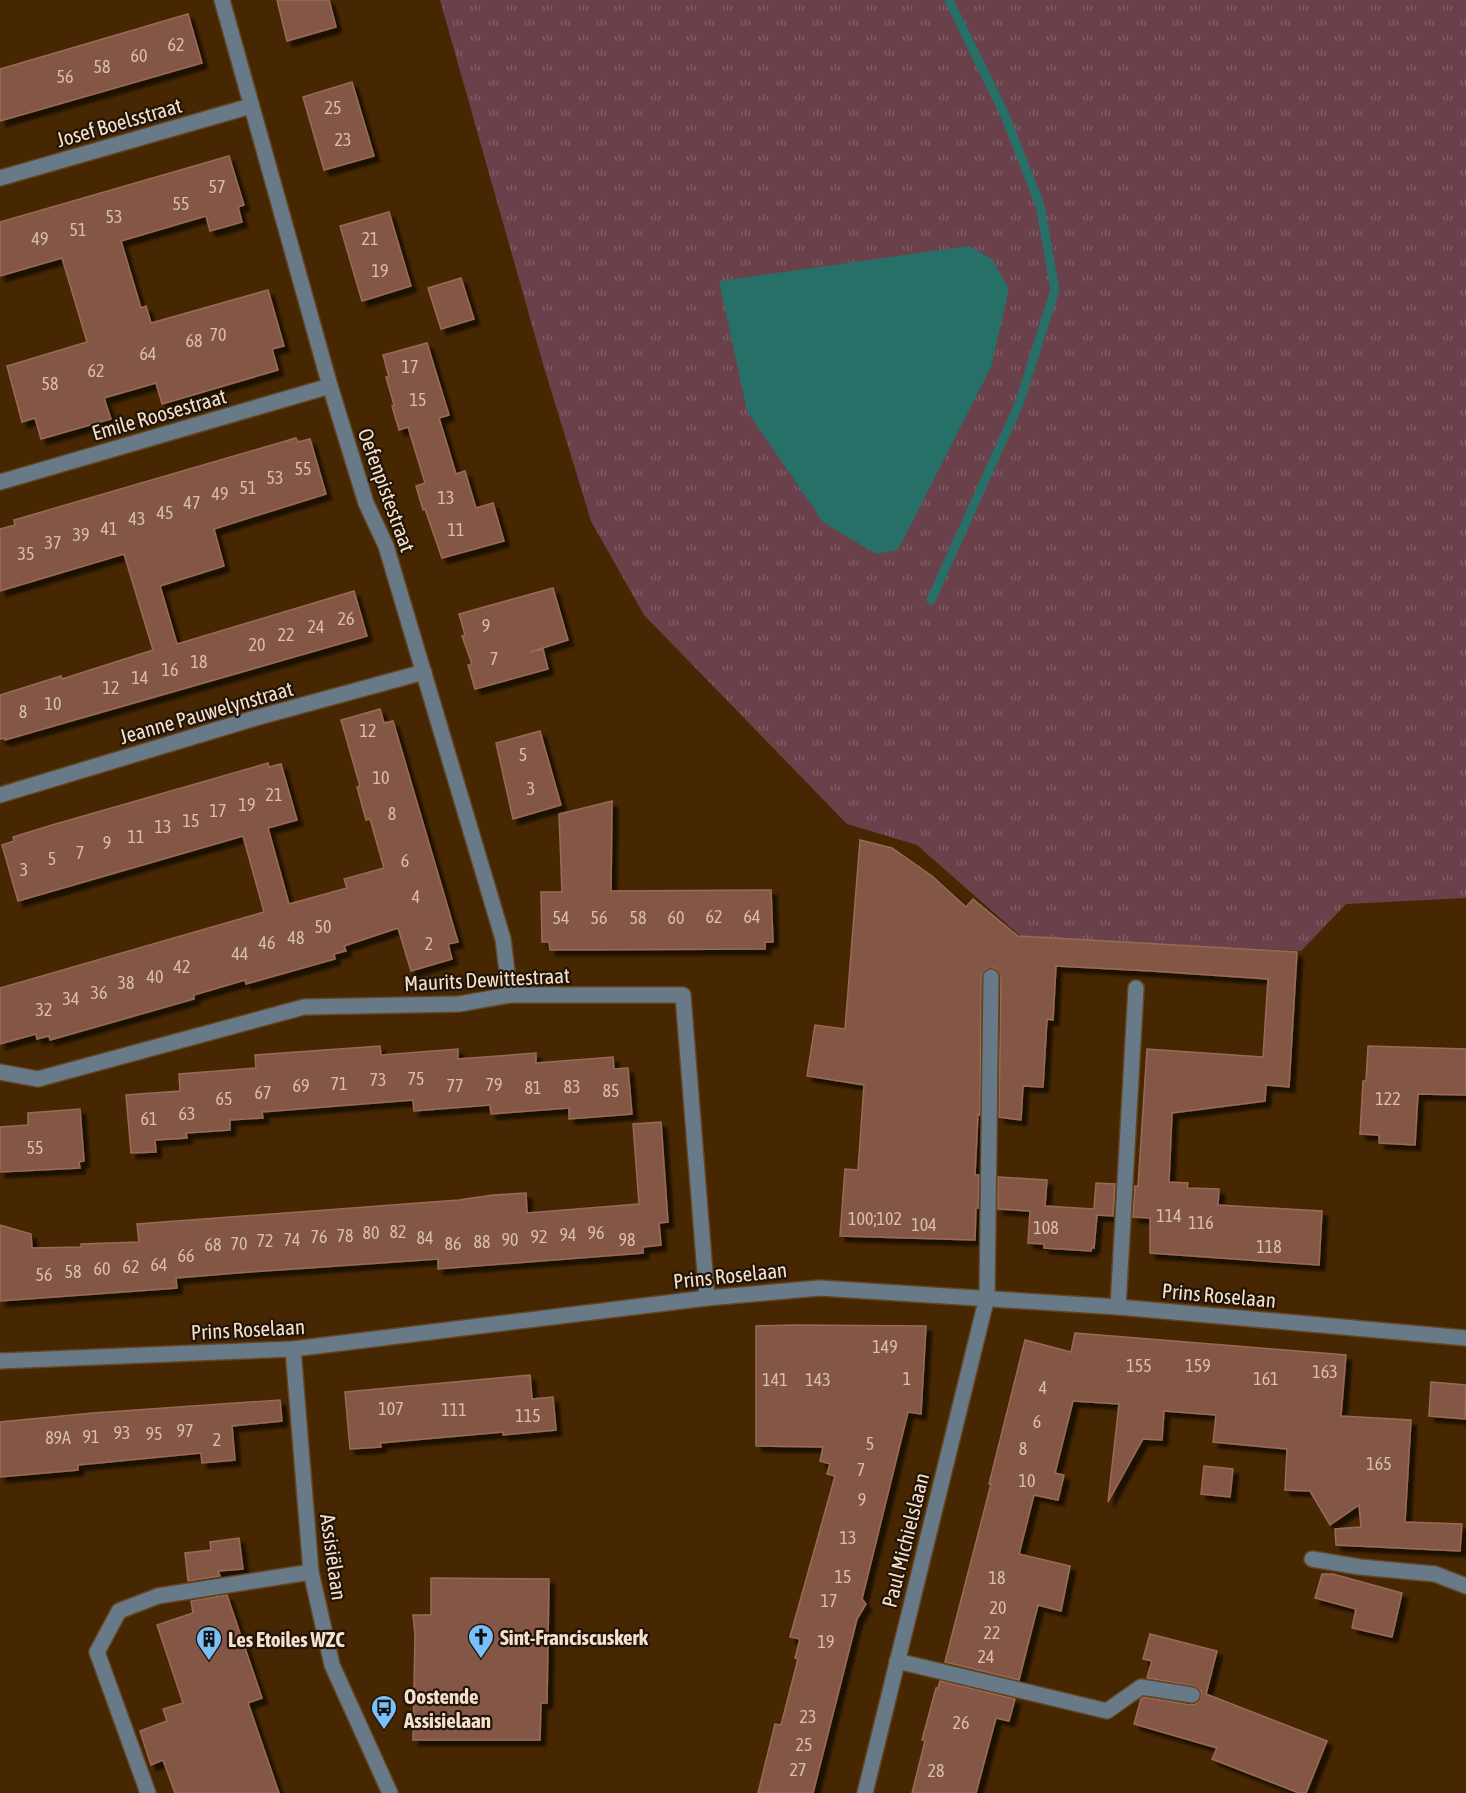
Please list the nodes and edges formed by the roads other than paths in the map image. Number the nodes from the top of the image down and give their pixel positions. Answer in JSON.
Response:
{"nodes":[{"id":1,"x":222,"y":0,"type":"edge"},
{"id":2,"x":250,"y":106,"type":"junction"},
{"id":3,"x":0,"y":178,"type":"edge"},
{"id":4,"x":330,"y":386,"type":"junction"},
{"id":5,"x":0,"y":482,"type":"edge"},
{"id":6,"x":424,"y":672,"type":"junction"},
{"id":7,"x":0,"y":795,"type":"edge"},
{"id":8,"x":991,"y":977,"type":"dead end"},
{"id":9,"x":1136,"y":988,"type":"dead end"},
{"id":10,"x":510,"y":995,"type":"junction"},
{"id":11,"x":0,"y":1072,"type":"edge"},
{"id":12,"x":987,"y":1297,"type":"junction"},
{"id":13,"x":707,"y":1298,"type":"junction"},
{"id":14,"x":1118,"y":1307,"type":"junction"},
{"id":15,"x":1466,"y":1338,"type":"edge"},
{"id":16,"x":293,"y":1349,"type":"junction"},
{"id":17,"x":0,"y":1361,"type":"edge"},
{"id":18,"x":1312,"y":1559,"type":"dead end"},
{"id":19,"x":311,"y":1572,"type":"junction"},
{"id":20,"x":1466,"y":1586,"type":"edge"},
{"id":21,"x":897,"y":1662,"type":"junction"},
{"id":22,"x":1192,"y":1695,"type":"dead end"},
{"id":23,"x":148,"y":1793,"type":"edge"},
{"id":24,"x":390,"y":1793,"type":"edge"},
{"id":25,"x":865,"y":1793,"type":"edge"}],
"edges":[{"from":1,"to":2,"type":"street","name":"Oefenpistestraat"},
{"from":2,"to":3,"type":"street","name":"Josef Boelsstraat"},
{"from":2,"to":4,"type":"street","name":"Oefenpistestraat"},
{"from":4,"to":5,"type":"street","name":"Emile Roosestraat"},
{"from":4,"to":6,"type":"street","name":"Oefenpistestraat"},
{"from":6,"to":7,"type":"street","name":"Jeanne Pauwelynstraat"},
{"from":6,"to":10,"type":"street","name":"Oefenpistestraat"},
{"from":8,"to":12,"type":"street","name":"Paul Michielslaan"},
{"from":9,"to":14,"type":"street"},
{"from":10,"to":11,"type":"street","name":"Maurits Dewittestraat"},
{"from":10,"to":13,"type":"street","name":"Maurits Dewittestraat"},
{"from":12,"to":13,"type":"street","name":"Prins Roselaan"},
{"from":12,"to":14,"type":"street","name":"Prins Roselaan"},
{"from":12,"to":21,"type":"street","name":"Paul Michielslaan"},
{"from":13,"to":16,"type":"street","name":"Prins Roselaan"},
{"from":14,"to":15,"type":"street","name":"Prins Roselaan"},
{"from":16,"to":17,"type":"street","name":"Prins Roselaan"},
{"from":16,"to":19,"type":"street","name":"Assisiëlaan"},
{"from":18,"to":20,"type":"street"},
{"from":19,"to":23,"type":"street"},
{"from":19,"to":24,"type":"street","name":"Assisiëlaan"},
{"from":21,"to":22,"type":"street"},
{"from":21,"to":25,"type":"street","name":"Paul Michielslaan"}]}
